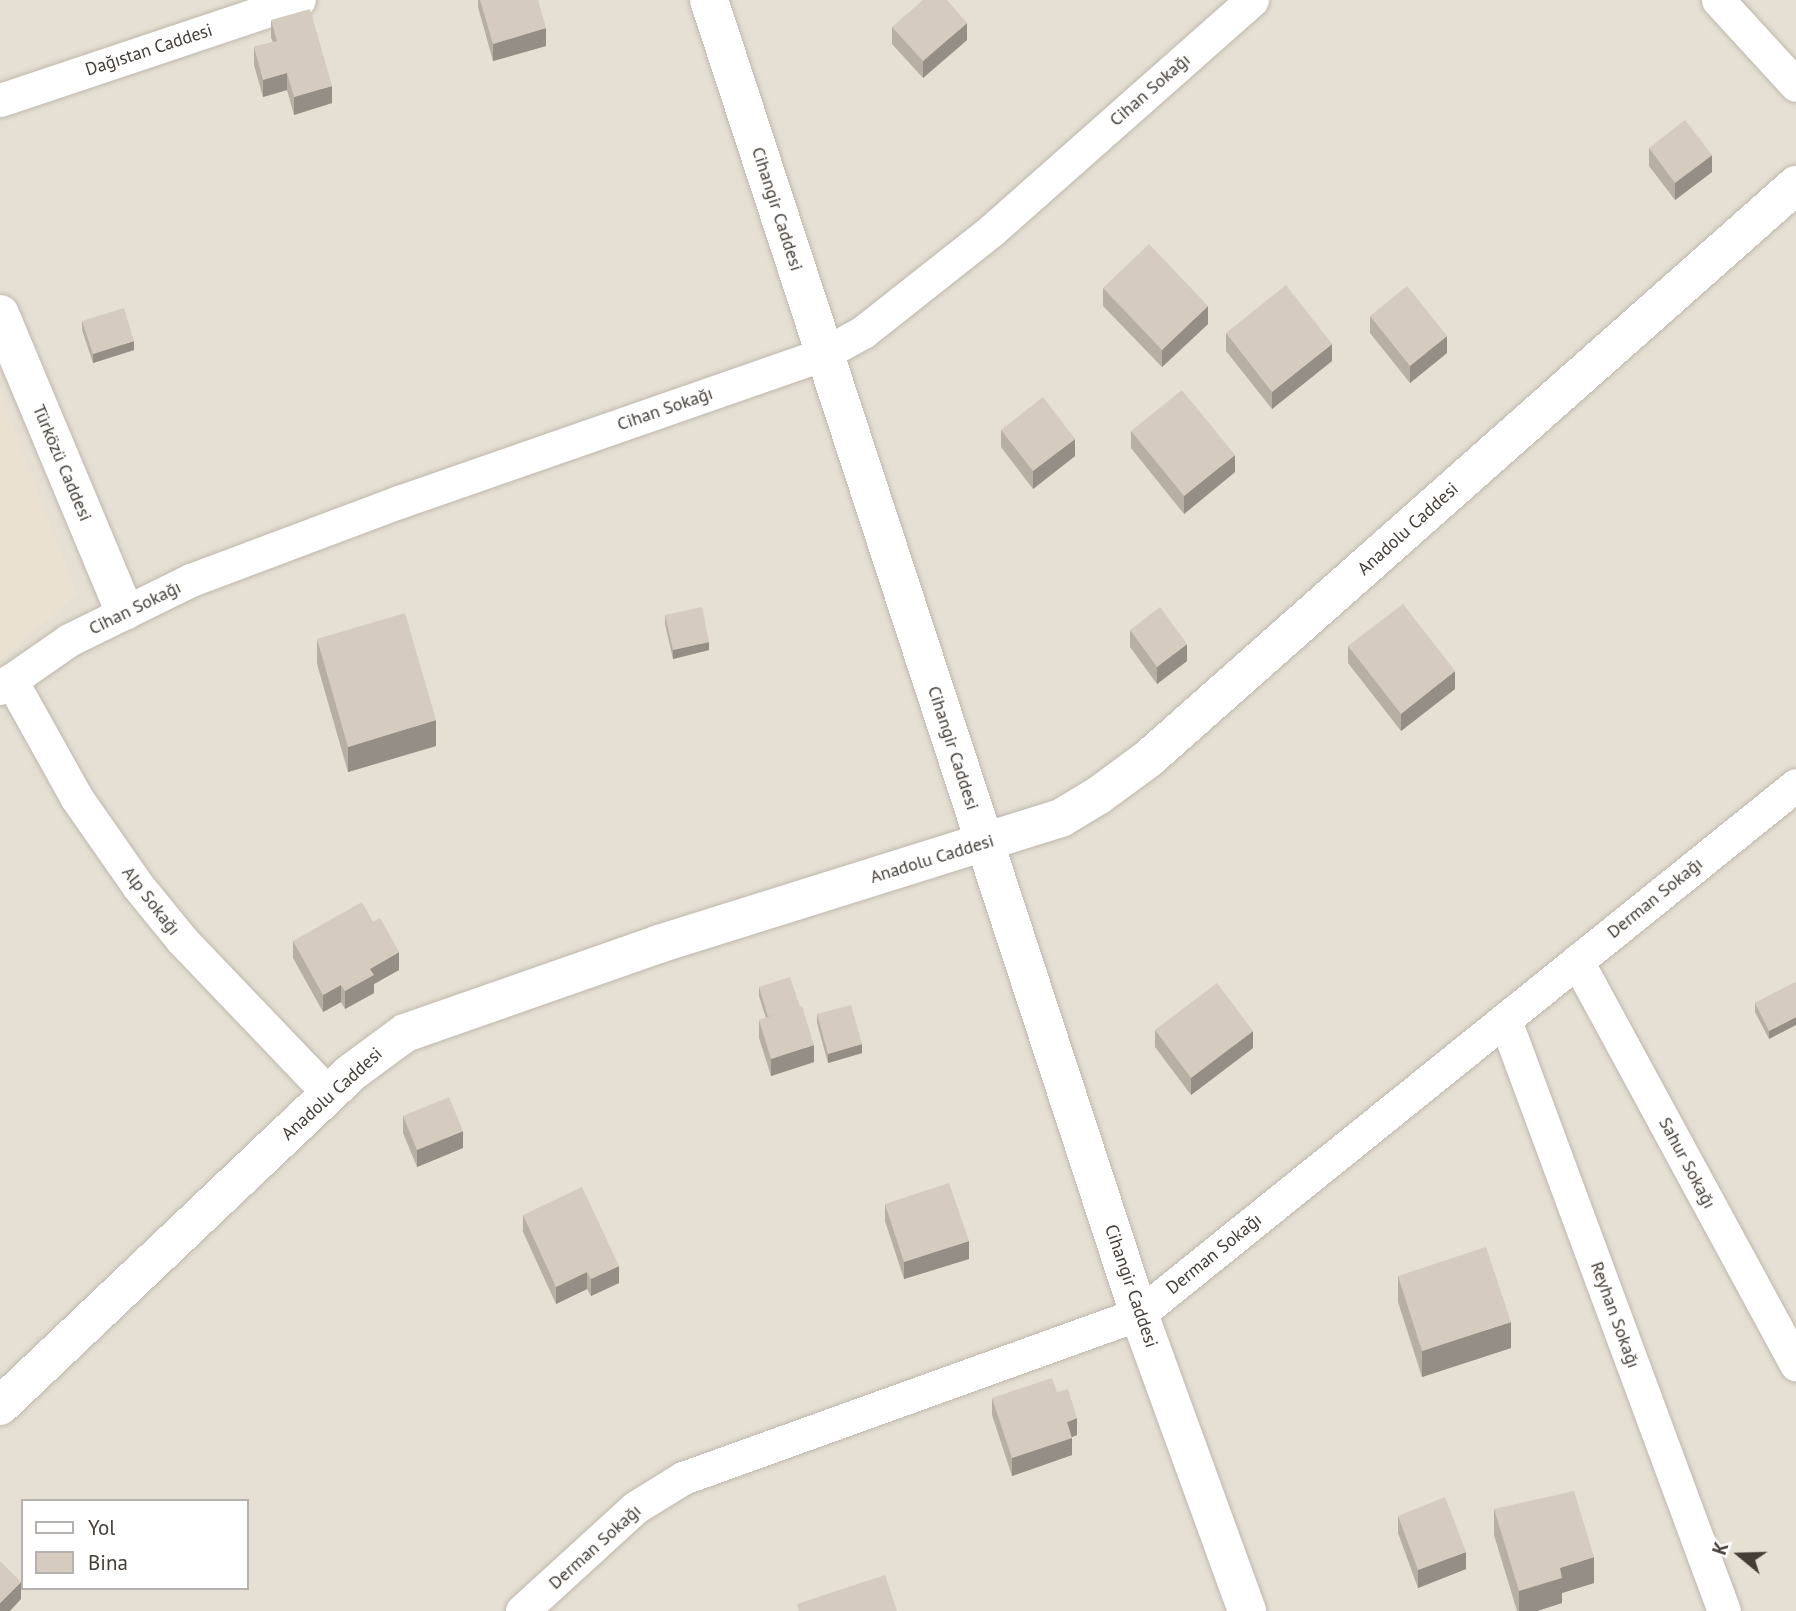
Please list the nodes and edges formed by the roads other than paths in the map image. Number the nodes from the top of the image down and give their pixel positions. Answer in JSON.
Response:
{"nodes":[{"id":1,"x":299,"y":0,"type":"edge"},
{"id":2,"x":709,"y":0,"type":"edge"},
{"id":3,"x":1252,"y":0,"type":"edge"},
{"id":4,"x":1718,"y":0,"type":"edge"},
{"id":5,"x":1796,"y":85,"type":"edge"},
{"id":6,"x":0,"y":100,"type":"edge"},
{"id":7,"x":1796,"y":185,"type":"edge"},
{"id":8,"x":0,"y":314,"type":"edge"},
{"id":9,"x":823,"y":354,"type":"junction"},
{"id":10,"x":124,"y":611,"type":"junction"},
{"id":11,"x":5,"y":684,"type":"edge"},
{"id":12,"x":1796,"y":785,"type":"edge"},
{"id":13,"x":984,"y":843,"type":"junction"},
{"id":14,"x":1577,"y":961,"type":"junction"},
{"id":15,"x":1505,"y":1020,"type":"junction"},
{"id":16,"x":329,"y":1094,"type":"junction"},
{"id":17,"x":1139,"y":1314,"type":"junction"},
{"id":18,"x":1796,"y":1364,"type":"edge"},
{"id":19,"x":0,"y":1406,"type":"edge"},
{"id":20,"x":523,"y":1611,"type":"edge"},
{"id":21,"x":1247,"y":1611,"type":"edge"},
{"id":22,"x":1724,"y":1611,"type":"edge"}],
"edges":[{"from":1,"to":6,"type":"street","name":"Dağıstan Caddesi"},
{"from":2,"to":9,"type":"street","name":"Cihangir Caddesi"},
{"from":3,"to":9,"type":"street","name":"Cihan Sokağı"},
{"from":4,"to":5,"type":"street"},
{"from":7,"to":13,"type":"street","name":"Anadolu Caddesi"},
{"from":8,"to":10,"type":"street","name":"Türközü Caddesi"},
{"from":9,"to":10,"type":"street","name":"Cihan Sokağı"},
{"from":9,"to":13,"type":"street","name":"Cihangir Caddesi"},
{"from":10,"to":11,"type":"street","name":"Cihan Sokağı"},
{"from":11,"to":16,"type":"street","name":"Alp Sokağı"},
{"from":12,"to":14,"type":"street","name":"Derman Sokağı"},
{"from":13,"to":16,"type":"street","name":"Anadolu Caddesi"},
{"from":13,"to":17,"type":"street","name":"Cihangir Caddesi"},
{"from":14,"to":15,"type":"street","name":"Derman Sokağı"},
{"from":14,"to":18,"type":"street","name":"Sahur Sokağı"},
{"from":15,"to":17,"type":"street","name":"Derman Sokağı"},
{"from":15,"to":22,"type":"street","name":"Reyhan Sokağı"},
{"from":16,"to":19,"type":"street","name":"Anadolu Caddesi"},
{"from":17,"to":20,"type":"street","name":"Derman Sokağı"},
{"from":17,"to":21,"type":"street","name":"Cihangir Caddesi"}]}
